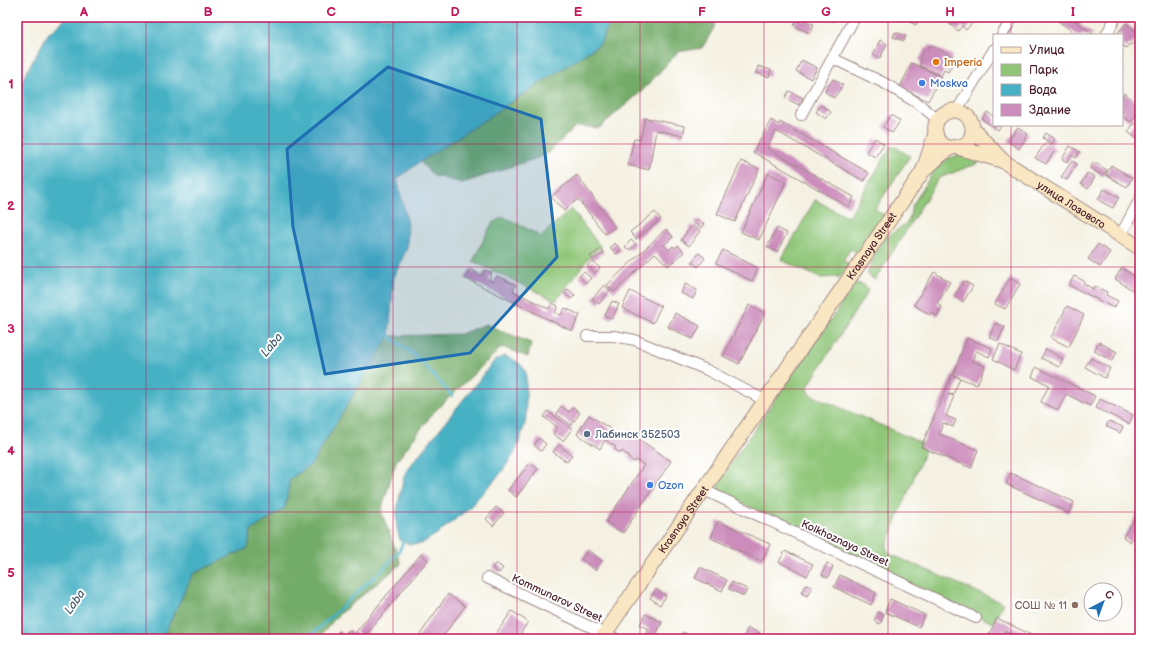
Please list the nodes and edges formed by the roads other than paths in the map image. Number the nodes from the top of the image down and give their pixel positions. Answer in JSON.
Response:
{"nodes":[{"id":1,"x":855,"y":17,"type":"edge"},
{"id":2,"x":1013,"y":17,"type":"edge"},
{"id":3,"x":1116,"y":17,"type":"edge"},
{"id":4,"x":1003,"y":34,"type":"edge"},
{"id":5,"x":1107,"y":34,"type":"edge"},
{"id":6,"x":993,"y":51,"type":"edge"},
{"id":7,"x":832,"y":58,"type":"junction"},
{"id":8,"x":957,"y":110,"type":"junction"},
{"id":9,"x":801,"y":115,"type":"dead end"},
{"id":10,"x":937,"y":119,"type":"junction"},
{"id":11,"x":973,"y":129,"type":"junction"},
{"id":12,"x":935,"y":135,"type":"junction"},
{"id":13,"x":955,"y":148,"type":"junction"},
{"id":14,"x":1003,"y":161,"type":"junction"},
{"id":15,"x":923,"y":171,"type":"junction"},
{"id":16,"x":1140,"y":199,"type":"edge"},
{"id":17,"x":1120,"y":236,"type":"junction"},
{"id":18,"x":1140,"y":248,"type":"edge"},
{"id":19,"x":587,"y":336,"type":"dead end"},
{"id":20,"x":766,"y":401,"type":"junction"},
{"id":21,"x":704,"y":490,"type":"junction"},
{"id":22,"x":487,"y":578,"type":"dead end"},
{"id":23,"x":976,"y":618,"type":"dead end"},
{"id":24,"x":608,"y":637,"type":"edge"}],
"edges":[{"from":1,"to":7,"type":"street"},
{"from":2,"to":4,"type":"street"},
{"from":3,"to":5,"type":"street"},
{"from":6,"to":8,"type":"street"},
{"from":7,"to":9,"type":"street"},
{"from":7,"to":10,"type":"street"},
{"from":8,"to":10,"type":"street"},
{"from":8,"to":11,"type":"street"},
{"from":10,"to":12,"type":"street","name":"Krasnaya Street"},
{"from":11,"to":13,"type":"street","name":"Krasnaya Street"},
{"from":11,"to":14,"type":"street","name":"улица Лозового"},
{"from":12,"to":13,"type":"street"},
{"from":12,"to":15,"type":"street","name":"Krasnaya Street"},
{"from":13,"to":14,"type":"street","name":"улица Лозового"},
{"from":13,"to":15,"type":"street","name":"Krasnaya Street"},
{"from":14,"to":17,"type":"street","name":"улица Лозового"},
{"from":15,"to":20,"type":"street","name":"Krasnaya Street"},
{"from":16,"to":17,"type":"street"},
{"from":17,"to":18,"type":"street","name":"улица Лозового"},
{"from":19,"to":20,"type":"street"},
{"from":20,"to":21,"type":"street","name":"Krasnaya Street"},
{"from":21,"to":23,"type":"street","name":"Kolkhoznaya Street"},
{"from":21,"to":24,"type":"street","name":"Krasnaya Street"},
{"from":22,"to":24,"type":"street","name":"Kommunarov Street"}]}
